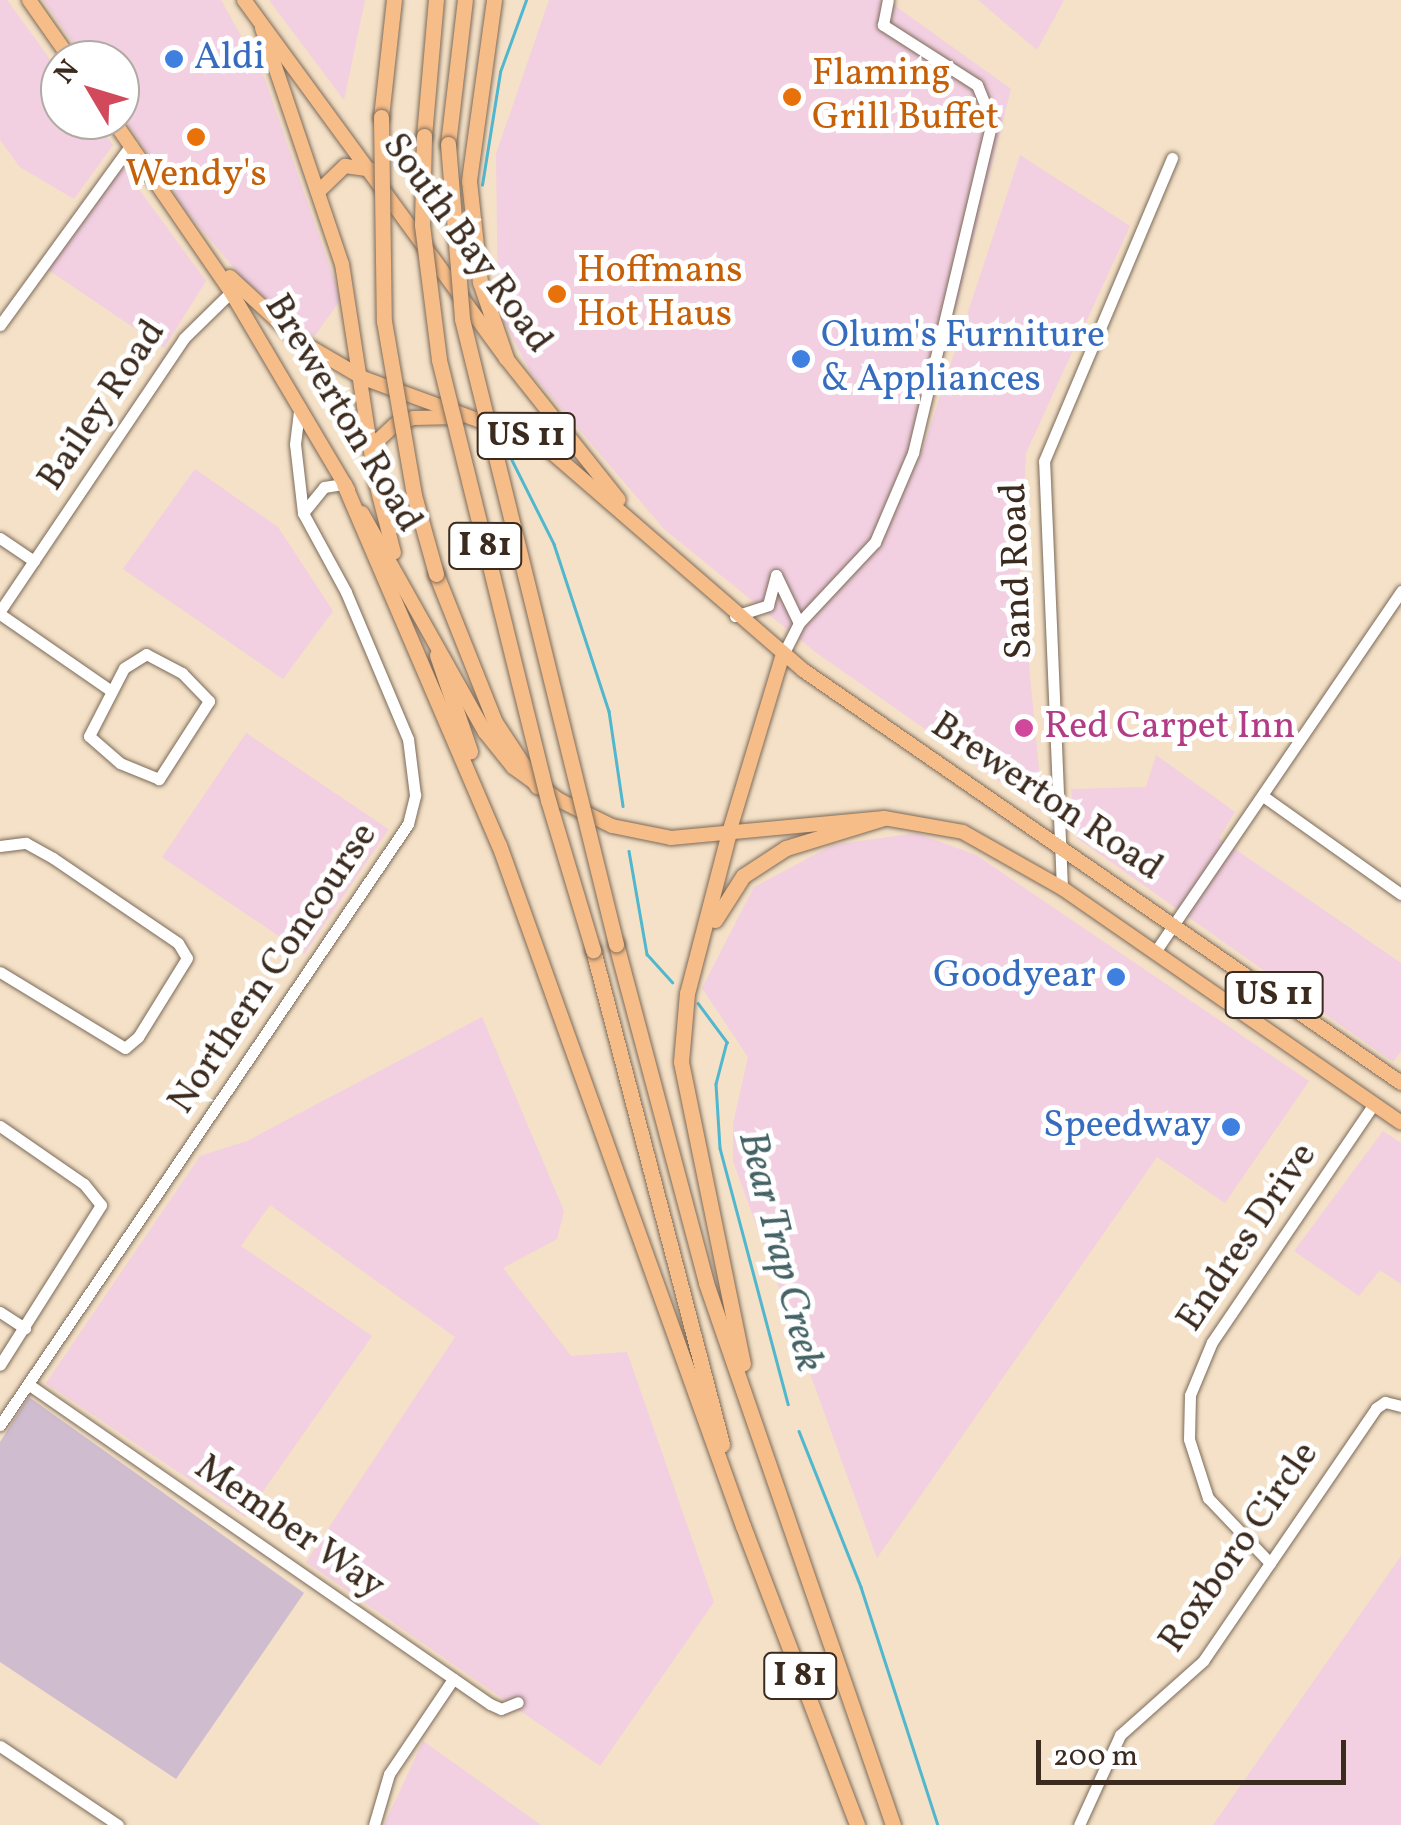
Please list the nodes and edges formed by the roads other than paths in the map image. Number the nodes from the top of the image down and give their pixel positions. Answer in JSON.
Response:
{"nodes":[{"id":1,"x":28,"y":0,"type":"edge"},
{"id":2,"x":244,"y":0,"type":"edge"},
{"id":3,"x":394,"y":0,"type":"edge"},
{"id":4,"x":436,"y":0,"type":"edge"},
{"id":5,"x":466,"y":0,"type":"edge"},
{"id":6,"x":494,"y":0,"type":"edge"},
{"id":7,"x":888,"y":0,"type":"edge"},
{"id":8,"x":260,"y":24,"type":"junction"},
{"id":9,"x":57,"y":40,"type":"edge"},
{"id":10,"x":127,"y":140,"type":"edge"},
{"id":11,"x":131,"y":145,"type":"junction"},
{"id":12,"x":1172,"y":158,"type":"dead end"},
{"id":13,"x":373,"y":170,"type":"junction"},
{"id":14,"x":320,"y":190,"type":"junction"},
{"id":15,"x":182,"y":218,"type":"junction"},
{"id":16,"x":232,"y":292,"type":"junction"},
{"id":17,"x":249,"y":300,"type":"junction"},
{"id":18,"x":0,"y":325,"type":"edge"},
{"id":19,"x":506,"y":358,"type":"junction"},
{"id":20,"x":364,"y":378,"type":"junction"},
{"id":21,"x":300,"y":406,"type":"junction"},
{"id":22,"x":470,"y":417,"type":"junction"},
{"id":23,"x":371,"y":447,"type":"junction"},
{"id":24,"x":344,"y":484,"type":"junction"},
{"id":25,"x":303,"y":513,"type":"junction"},
{"id":26,"x":0,"y":538,"type":"edge"},
{"id":27,"x":658,"y":546,"type":"junction"},
{"id":28,"x":34,"y":562,"type":"junction"},
{"id":29,"x":408,"y":586,"type":"junction"},
{"id":30,"x":1401,"y":591,"type":"edge"},
{"id":31,"x":0,"y":613,"type":"edge"},
{"id":32,"x":736,"y":616,"type":"junction"},
{"id":33,"x":799,"y":623,"type":"junction"},
{"id":34,"x":783,"y":654,"type":"junction"},
{"id":35,"x":437,"y":656,"type":"junction"},
{"id":36,"x":111,"y":691,"type":"junction"},
{"id":37,"x":537,"y":786,"type":"junction"},
{"id":38,"x":1262,"y":796,"type":"junction"},
{"id":39,"x":884,"y":818,"type":"junction"},
{"id":40,"x":728,"y":836,"type":"junction"},
{"id":41,"x":499,"y":845,"type":"junction"},
{"id":42,"x":0,"y":846,"type":"edge"},
{"id":43,"x":1062,"y":848,"type":"junction"},
{"id":44,"x":1062,"y":888,"type":"junction"},
{"id":45,"x":1401,"y":894,"type":"edge"},
{"id":46,"x":1173,"y":925,"type":"junction"},
{"id":47,"x":1155,"y":952,"type":"junction"},
{"id":48,"x":696,"y":959,"type":"junction"},
{"id":49,"x":0,"y":972,"type":"edge"},
{"id":50,"x":1401,"y":1083,"type":"edge"},
{"id":51,"x":1374,"y":1104,"type":"junction"},
{"id":52,"x":1401,"y":1123,"type":"edge"},
{"id":53,"x":0,"y":1126,"type":"edge"},
{"id":54,"x":0,"y":1312,"type":"edge"},
{"id":55,"x":24,"y":1328,"type":"junction"},
{"id":56,"x":0,"y":1365,"type":"edge"},
{"id":57,"x":28,"y":1384,"type":"junction"},
{"id":58,"x":1401,"y":1406,"type":"edge"},
{"id":59,"x":0,"y":1426,"type":"edge"},
{"id":60,"x":762,"y":1446,"type":"junction"},
{"id":61,"x":743,"y":1526,"type":"junction"},
{"id":62,"x":1270,"y":1563,"type":"junction"},
{"id":63,"x":454,"y":1679,"type":"junction"},
{"id":64,"x":518,"y":1702,"type":"dead end"},
{"id":65,"x":0,"y":1746,"type":"edge"},
{"id":66,"x":118,"y":1825,"type":"edge"},
{"id":67,"x":374,"y":1825,"type":"edge"},
{"id":68,"x":857,"y":1825,"type":"edge"},
{"id":69,"x":893,"y":1825,"type":"edge"},
{"id":70,"x":1079,"y":1825,"type":"edge"}],
"edges":[{"from":1,"to":9,"type":"main road"},
{"from":2,"to":8,"type":"main road","name":"South Bay Road"},
{"from":3,"to":37,"type":"highway","bridge":true},
{"from":4,"to":61,"type":"highway","number":"I 81","bridge":true},
{"from":5,"to":60,"type":"highway","number":"I 81","bridge":true},
{"from":6,"to":19,"type":"highway"},
{"from":7,"to":33,"type":"street"},
{"from":8,"to":13,"type":"main road","name":"South Bay Road"},
{"from":8,"to":14,"type":"main road","name":"South Bay Road"},
{"from":10,"to":11,"type":"main road","name":"Brewerton Road","number":"US 11"},
{"from":11,"to":15,"type":"main road","name":"Brewerton Road","number":"US 11"},
{"from":11,"to":18,"type":"street"},
{"from":12,"to":43,"type":"street","name":"Sand Road"},
{"from":13,"to":14,"type":"main road"},
{"from":13,"to":19,"type":"main road","name":"South Bay Road"},
{"from":14,"to":20,"type":"main road","name":"South Bay Road"},
{"from":15,"to":16,"type":"main road","name":"Brewerton Road","number":"US 11"},
{"from":15,"to":17,"type":"main road","name":"Brewerton Road","number":"US 11"},
{"from":16,"to":17,"type":"main road"},
{"from":16,"to":21,"type":"main road","name":"Brewerton Road","number":"US 11"},
{"from":16,"to":28,"type":"street","name":"Bailey Road"},
{"from":17,"to":20,"type":"main road","name":"Brewerton Road","number":"US 11"},
{"from":19,"to":27,"type":"main road","name":"South Bay Road"},
{"from":20,"to":22,"type":"main road","name":"Brewerton Road","number":"US 11"},
{"from":20,"to":23,"type":"main road","name":"South Bay Road"},
{"from":21,"to":24,"type":"main road","name":"Brewerton Road","number":"US 11"},
{"from":21,"to":25,"type":"street","name":"Northern Concourse"},
{"from":22,"to":23,"type":"main road"},
{"from":22,"to":27,"type":"main road","name":"Brewerton Road","number":"US 11"},
{"from":23,"to":29,"type":"main road","name":"South Bay Road"},
{"from":24,"to":25,"type":"street"},
{"from":24,"to":29,"type":"main road","name":"Brewerton Road","number":"US 11"},
{"from":24,"to":41,"type":"highway"},
{"from":25,"to":57,"type":"street","name":"Northern Concourse"},
{"from":26,"to":28,"type":"street"},
{"from":27,"to":32,"type":"main road","name":"Brewerton Road","number":"US 11"},
{"from":28,"to":31,"type":"street","name":"Bailey Road"},
{"from":29,"to":35,"type":"main road","name":"Brewerton Road","number":"US 11"},
{"from":30,"to":38,"type":"street"},
{"from":31,"to":36,"type":"street"},
{"from":32,"to":33,"type":"street"},
{"from":32,"to":34,"type":"main road","name":"Brewerton Road","number":"US 11"},
{"from":33,"to":34,"type":"street"},
{"from":34,"to":40,"type":"main road"},
{"from":34,"to":43,"type":"main road","name":"Brewerton Road","number":"US 11"},
{"from":35,"to":37,"type":"main road","name":"Brewerton Road","number":"US 11"},
{"from":35,"to":41,"type":"highway"},
{"from":36,"to":36,"type":"street"},
{"from":37,"to":40,"type":"main road","name":"Brewerton Road","number":"US 11"},
{"from":38,"to":45,"type":"street"},
{"from":38,"to":46,"type":"street"},
{"from":39,"to":40,"type":"main road","name":"Brewerton Road","number":"US 11"},
{"from":39,"to":44,"type":"main road","name":"Brewerton Road","number":"US 11"},
{"from":39,"to":48,"type":"highway"},
{"from":40,"to":48,"type":"highway"},
{"from":41,"to":61,"type":"highway"},
{"from":42,"to":49,"type":"street"},
{"from":43,"to":44,"type":"street","name":"Sand Road"},
{"from":43,"to":46,"type":"main road","name":"Brewerton Road","number":"US 11"},
{"from":44,"to":47,"type":"main road","name":"Brewerton Road","number":"US 11"},
{"from":46,"to":47,"type":"street"},
{"from":46,"to":50,"type":"main road","name":"Brewerton Road","number":"US 11"},
{"from":47,"to":51,"type":"main road","name":"Brewerton Road","number":"US 11"},
{"from":48,"to":60,"type":"highway"},
{"from":51,"to":52,"type":"main road","name":"Brewerton Road","number":"US 11"},
{"from":51,"to":62,"type":"street","name":"Endres Drive"},
{"from":53,"to":55,"type":"street"},
{"from":54,"to":55,"type":"street"},
{"from":55,"to":56,"type":"street"},
{"from":57,"to":59,"type":"street","name":"Northern Concourse"},
{"from":57,"to":63,"type":"street","name":"Member Way"},
{"from":58,"to":62,"type":"street","name":"Roxboro Circle"},
{"from":60,"to":69,"type":"highway","number":"I 81"},
{"from":61,"to":68,"type":"highway","number":"I 81"},
{"from":62,"to":70,"type":"street","name":"Roxboro Circle"},
{"from":63,"to":64,"type":"street","name":"Member Way"},
{"from":63,"to":67,"type":"street"},
{"from":65,"to":66,"type":"street"}]}
